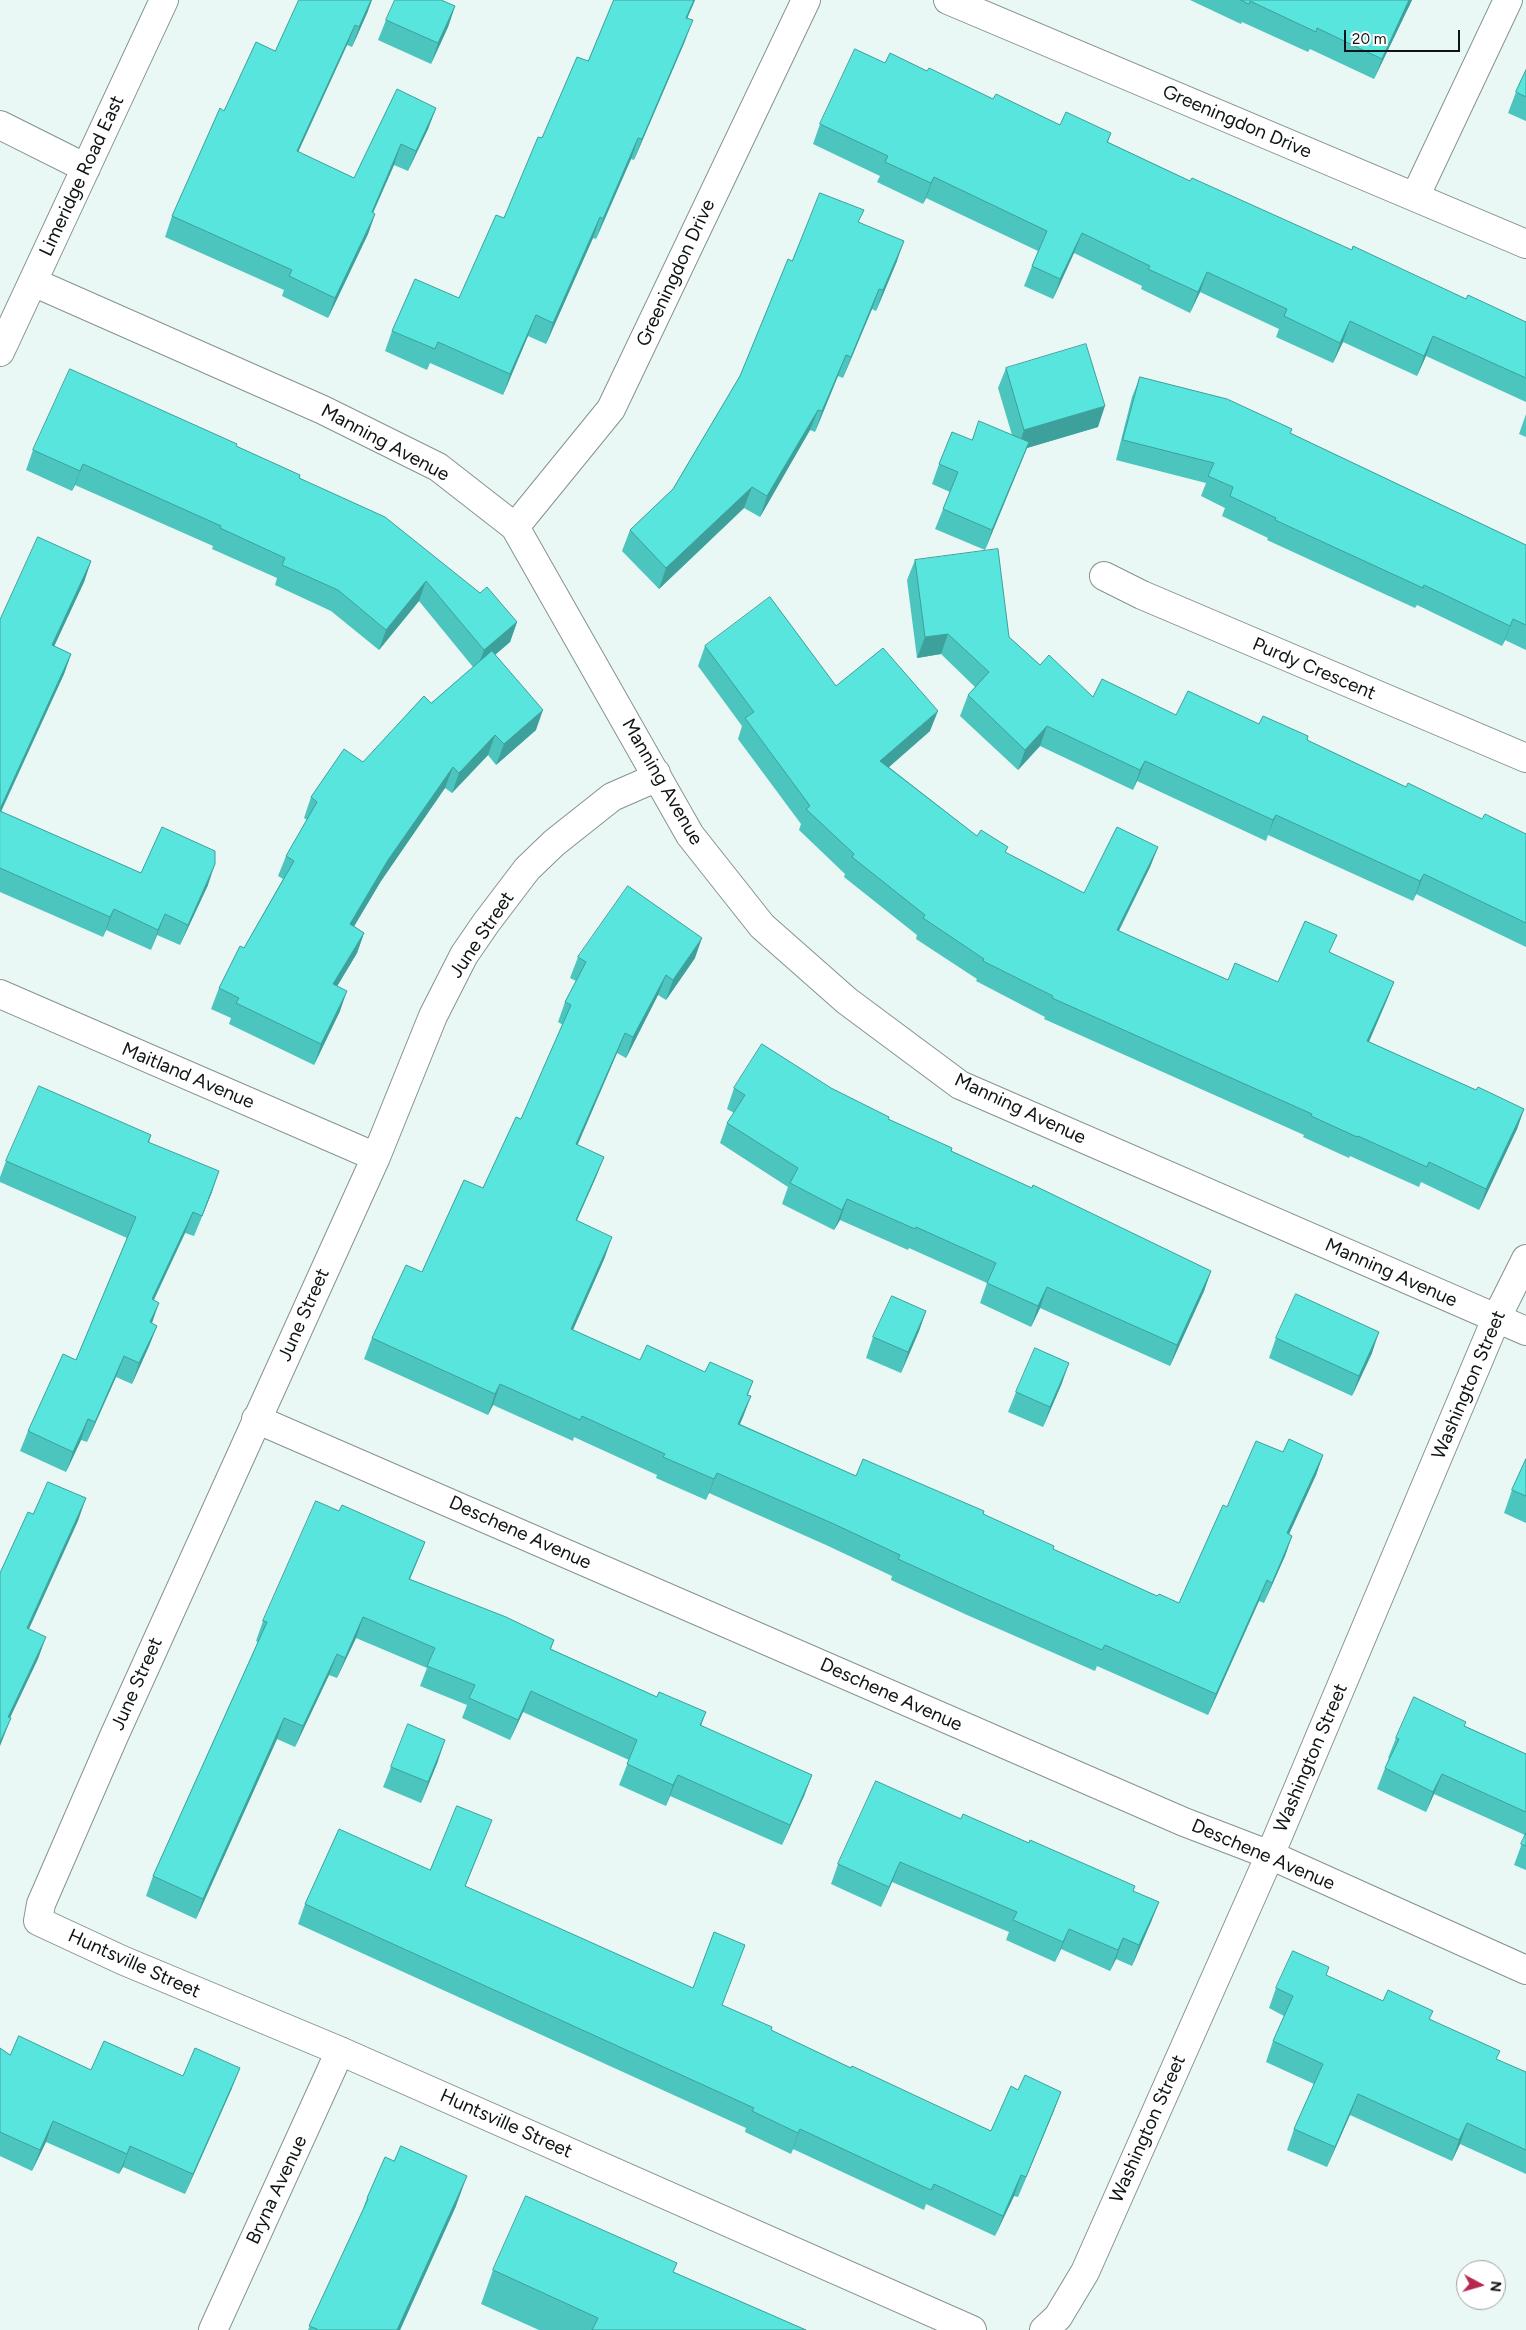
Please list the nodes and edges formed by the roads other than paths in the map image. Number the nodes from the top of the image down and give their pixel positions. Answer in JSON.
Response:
{"nodes":[{"id":1,"x":164,"y":0,"type":"edge"},
{"id":2,"x":806,"y":0,"type":"edge"},
{"id":3,"x":948,"y":0,"type":"edge"},
{"id":4,"x":1508,"y":0,"type":"edge"},
{"id":5,"x":0,"y":125,"type":"edge"},
{"id":6,"x":86,"y":168,"type":"junction"},
{"id":7,"x":1415,"y":197,"type":"junction"},
{"id":8,"x":1526,"y":244,"type":"edge"},
{"id":9,"x":33,"y":282,"type":"junction"},
{"id":10,"x":0,"y":352,"type":"edge"},
{"id":11,"x":515,"y":527,"type":"junction"},
{"id":12,"x":1104,"y":576,"type":"dead end"},
{"id":13,"x":1526,"y":758,"type":"edge"},
{"id":14,"x":656,"y":773,"type":"junction"},
{"id":15,"x":0,"y":994,"type":"edge"},
{"id":16,"x":376,"y":1157,"type":"junction"},
{"id":17,"x":1526,"y":1259,"type":"edge"},
{"id":18,"x":1496,"y":1319,"type":"junction"},
{"id":19,"x":1526,"y":1331,"type":"edge"},
{"id":20,"x":256,"y":1418,"type":"junction"},
{"id":21,"x":1270,"y":1855,"type":"junction"},
{"id":22,"x":38,"y":1921,"type":"joint"},
{"id":23,"x":1526,"y":1970,"type":"edge"},
{"id":24,"x":340,"y":2051,"type":"junction"},
{"id":25,"x":213,"y":2330,"type":"edge"},
{"id":26,"x":972,"y":2330,"type":"edge"},
{"id":27,"x":1044,"y":2330,"type":"edge"}],
"edges":[{"from":1,"to":6,"type":"street","name":"Limeridge Road East"},
{"from":2,"to":11,"type":"street","name":"Greeningdon Drive"},
{"from":3,"to":7,"type":"street","name":"Greeningdon Drive"},
{"from":4,"to":7,"type":"street"},
{"from":5,"to":6,"type":"street"},
{"from":6,"to":9,"type":"street","name":"Limeridge Road East"},
{"from":7,"to":8,"type":"street","name":"Greeningdon Drive"},
{"from":9,"to":10,"type":"street","name":"Limeridge Road East"},
{"from":9,"to":11,"type":"street","name":"Manning Avenue"},
{"from":11,"to":14,"type":"street","name":"Manning Avenue"},
{"from":12,"to":13,"type":"street","name":"Purdy Crescent"},
{"from":14,"to":16,"type":"street","name":"June Street"},
{"from":14,"to":18,"type":"street","name":"Manning Avenue"},
{"from":15,"to":16,"type":"street","name":"Maitland Avenue"},
{"from":16,"to":20,"type":"street","name":"June Street"},
{"from":17,"to":18,"type":"street","name":"Washington Street"},
{"from":18,"to":19,"type":"street","name":"Manning Avenue"},
{"from":18,"to":21,"type":"street","name":"Washington Street"},
{"from":20,"to":21,"type":"street","name":"Deschene Avenue"},
{"from":20,"to":22,"type":"street","name":"June Street"},
{"from":21,"to":23,"type":"street","name":"Deschene Avenue"},
{"from":21,"to":27,"type":"street","name":"Washington Street"},
{"from":22,"to":24,"type":"street","name":"Huntsville Street"},
{"from":24,"to":25,"type":"street","name":"Bryna Avenue"},
{"from":24,"to":26,"type":"street","name":"Huntsville Street"}]}
